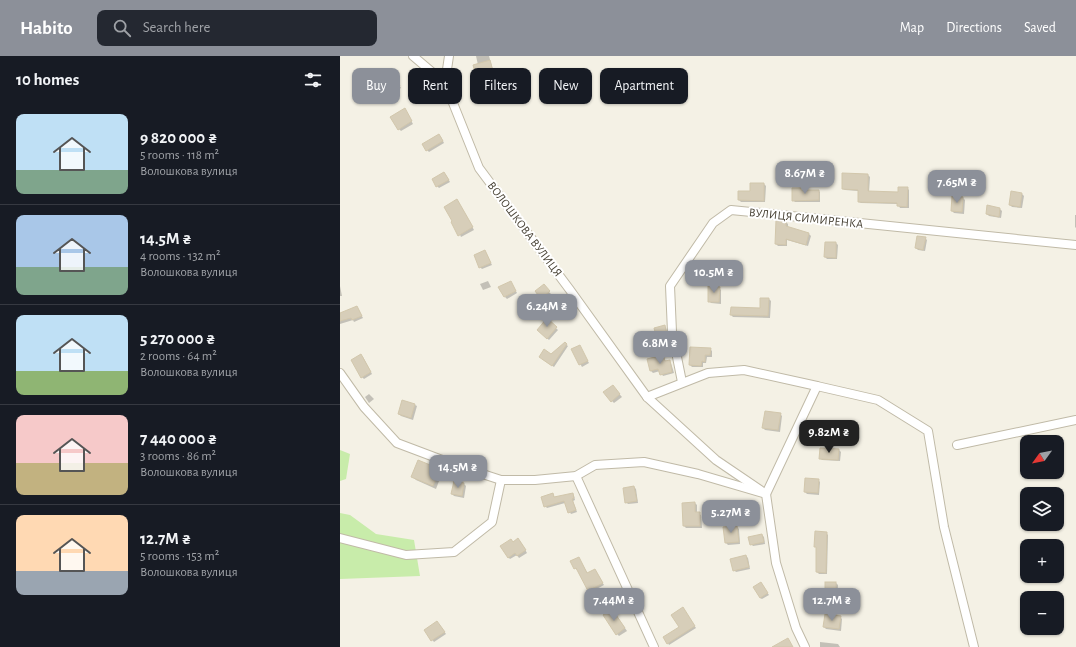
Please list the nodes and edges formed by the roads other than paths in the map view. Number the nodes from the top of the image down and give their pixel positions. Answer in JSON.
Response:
{"nodes":[{"id":1,"x":413,"y":56,"type":"edge"},
{"id":2,"x":449,"y":56,"type":"edge"},
{"id":3,"x":427,"y":68,"type":"edge"},
{"id":4,"x":447,"y":68,"type":"edge"},
{"id":5,"x":453,"y":104,"type":"edge"},
{"id":6,"x":1076,"y":245,"type":"edge"},
{"id":7,"x":340,"y":373,"type":"edge"},
{"id":8,"x":682,"y":382,"type":"junction"},
{"id":9,"x":817,"y":386,"type":"junction"},
{"id":10,"x":647,"y":398,"type":"junction"},
{"id":11,"x":1076,"y":420,"type":"edge"},
{"id":12,"x":957,"y":445,"type":"dead end"},
{"id":13,"x":576,"y":476,"type":"junction"},
{"id":14,"x":501,"y":480,"type":"junction"},
{"id":15,"x":766,"y":494,"type":"junction"},
{"id":16,"x":340,"y":538,"type":"edge"},
{"id":17,"x":654,"y":647,"type":"edge"},
{"id":18,"x":805,"y":647,"type":"edge"},
{"id":19,"x":974,"y":647,"type":"edge"}],
"edges":[{"from":1,"to":3,"type":"street","name":"ВОЛОШКОВА ВУЛИЦЯ"},
{"from":2,"to":4,"type":"street"},
{"from":5,"to":10,"type":"street","name":"ВОЛОШКОВА ВУЛИЦЯ"},
{"from":6,"to":8,"type":"street","name":"ВУЛИЦЯ СИМИРЕНКА"},
{"from":7,"to":14,"type":"street"},
{"from":8,"to":9,"type":"street"},
{"from":8,"to":10,"type":"street"},
{"from":9,"to":15,"type":"street"},
{"from":9,"to":19,"type":"street"},
{"from":10,"to":15,"type":"street","name":"ВОЛОШКОВА ВУЛИЦЯ"},
{"from":11,"to":12,"type":"street"},
{"from":13,"to":14,"type":"street"},
{"from":13,"to":15,"type":"street"},
{"from":13,"to":17,"type":"street"},
{"from":14,"to":16,"type":"street"},
{"from":15,"to":18,"type":"street"}]}
